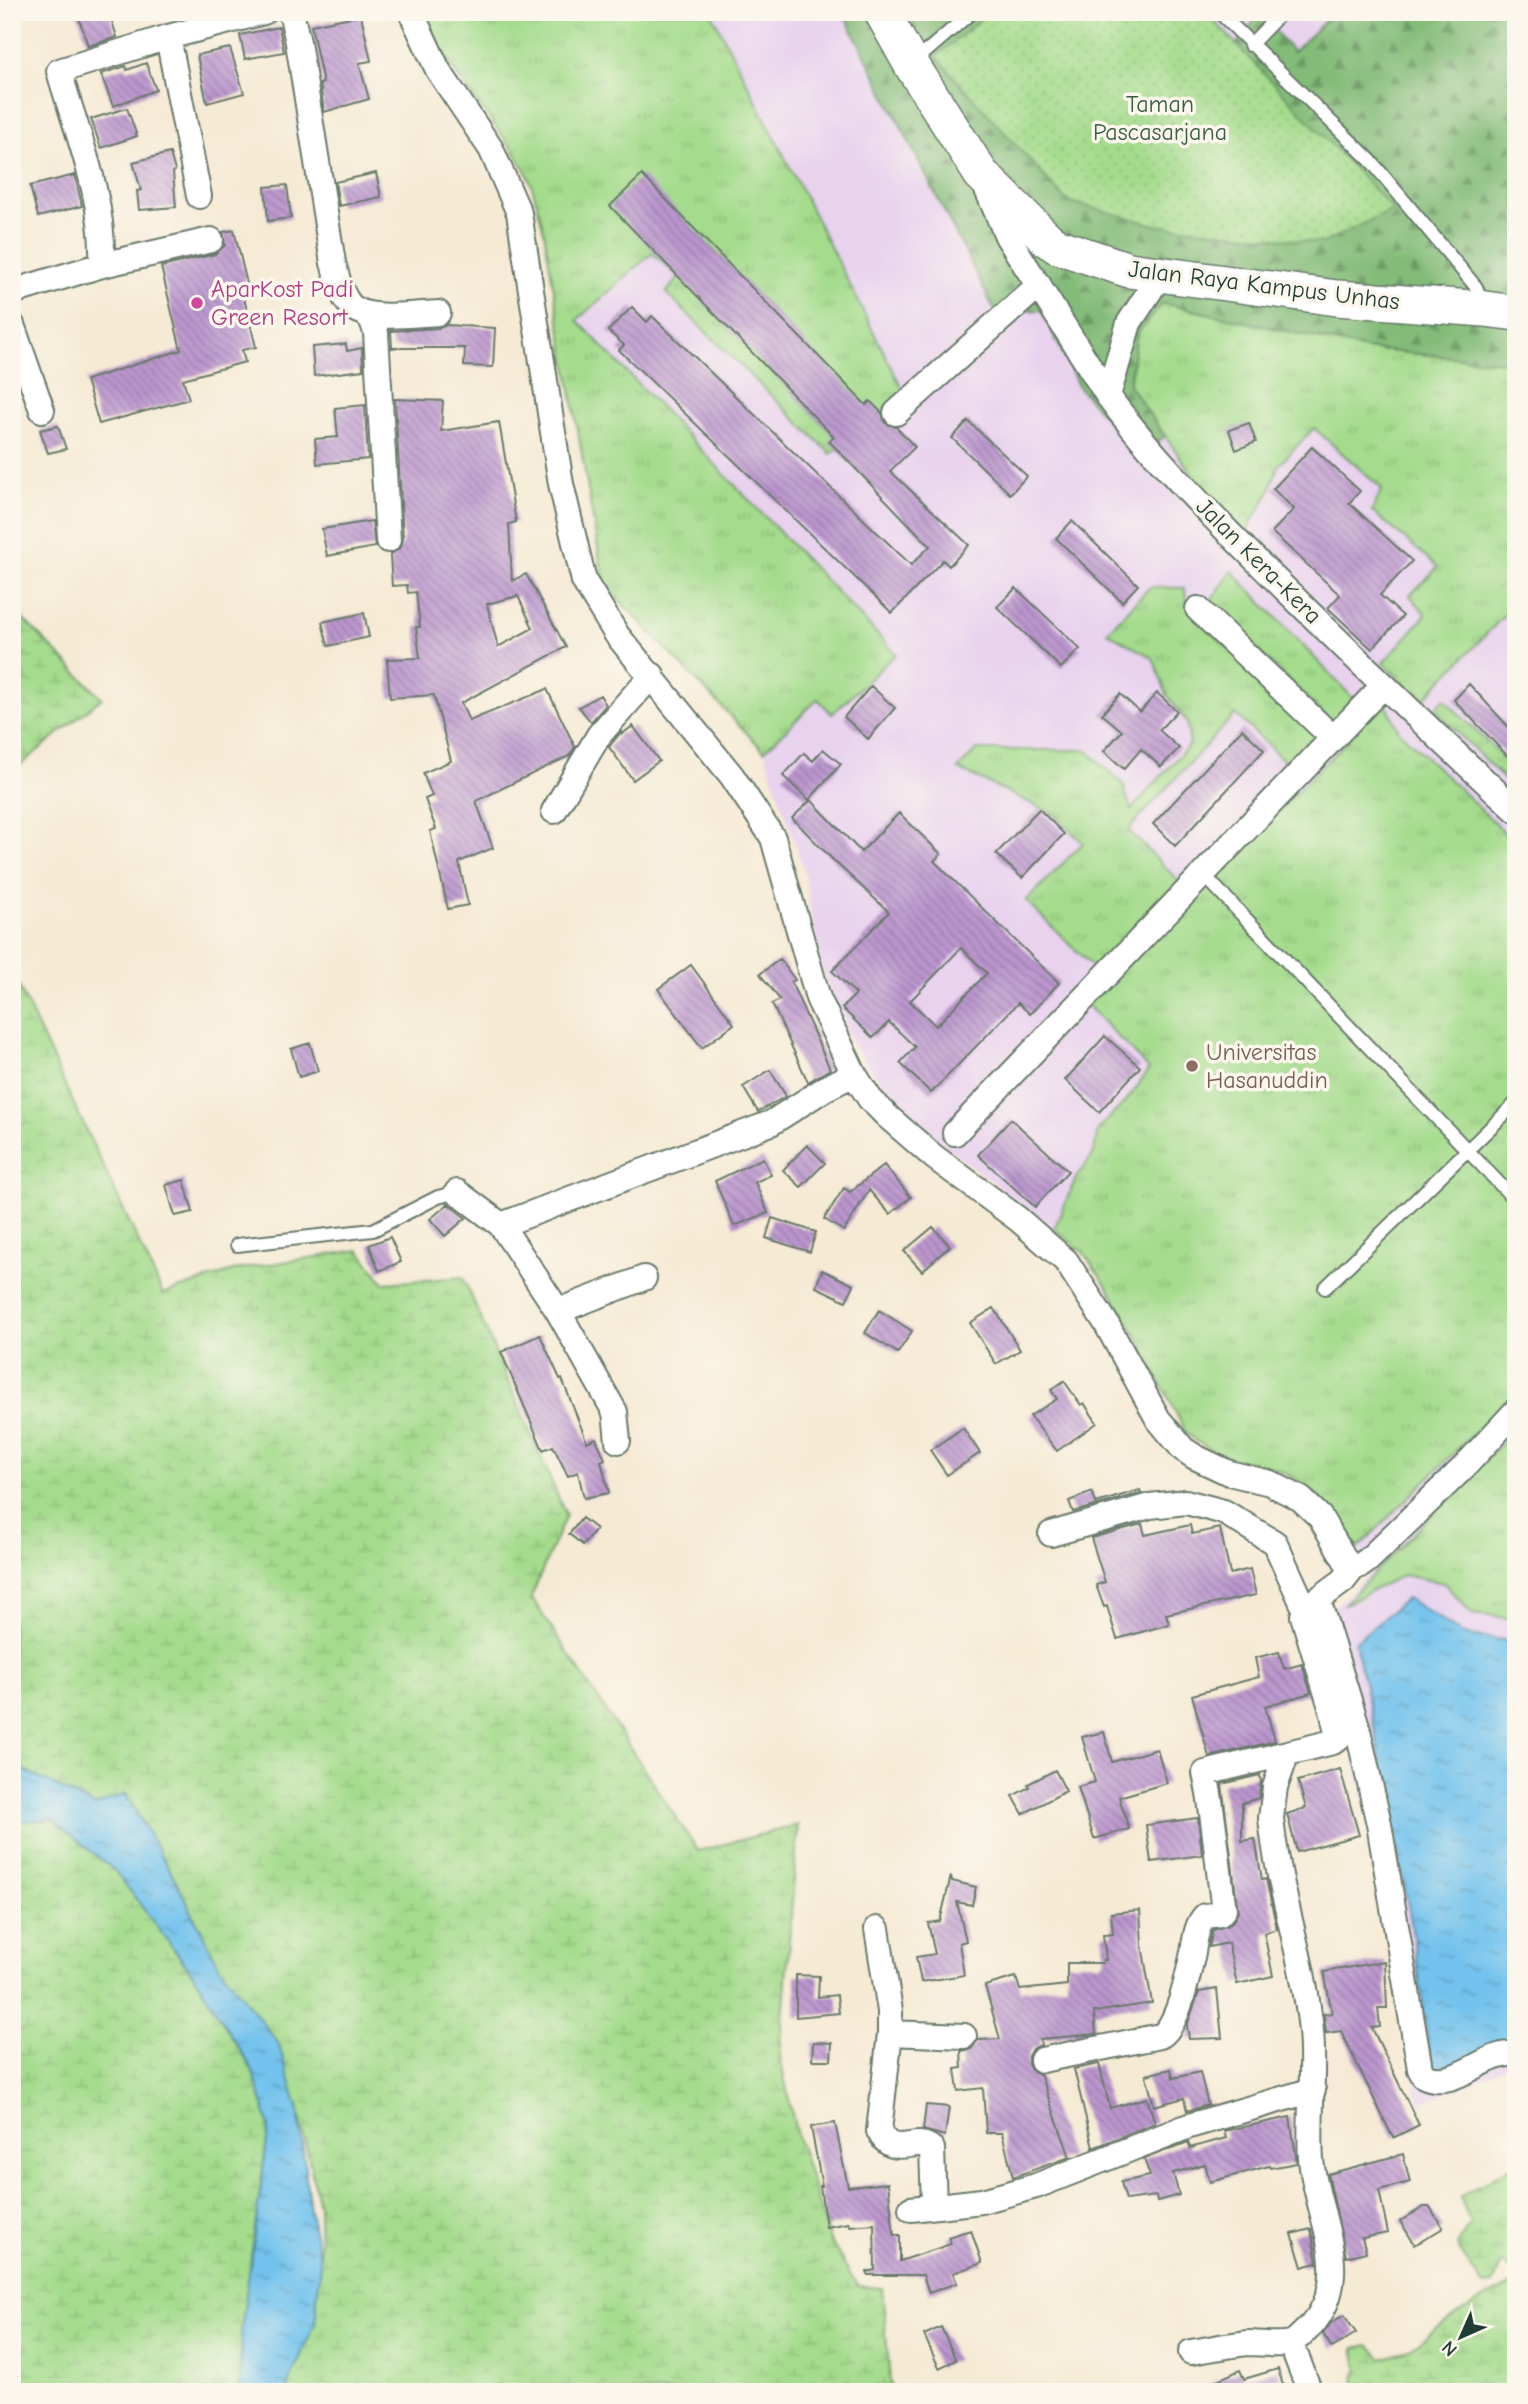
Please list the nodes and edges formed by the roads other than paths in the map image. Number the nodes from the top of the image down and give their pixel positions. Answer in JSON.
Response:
{"nodes":[{"id":1,"x":264,"y":12,"type":"edge"},
{"id":2,"x":291,"y":12,"type":"edge"},
{"id":3,"x":411,"y":12,"type":"edge"},
{"id":4,"x":881,"y":12,"type":"edge"},
{"id":5,"x":972,"y":12,"type":"edge"},
{"id":6,"x":1219,"y":12,"type":"edge"},
{"id":7,"x":1282,"y":12,"type":"edge"},
{"id":8,"x":168,"y":37,"type":"junction"},
{"id":9,"x":1250,"y":45,"type":"junction"},
{"id":10,"x":911,"y":64,"type":"junction"},
{"id":11,"x":981,"y":174,"type":"junction"},
{"id":12,"x":199,"y":197,"type":"dead end"},
{"id":13,"x":211,"y":240,"type":"dead end"},
{"id":14,"x":102,"y":265,"type":"junction"},
{"id":15,"x":1161,"y":274,"type":"junction"},
{"id":16,"x":1039,"y":285,"type":"junction"},
{"id":17,"x":12,"y":292,"type":"edge"},
{"id":18,"x":1500,"y":311,"type":"edge"},
{"id":19,"x":438,"y":313,"type":"dead end"},
{"id":20,"x":367,"y":315,"type":"junction"},
{"id":21,"x":12,"y":325,"type":"edge"},
{"id":22,"x":1108,"y":396,"type":"junction"},
{"id":23,"x":42,"y":410,"type":"dead end"},
{"id":24,"x":897,"y":413,"type":"dead end"},
{"id":25,"x":388,"y":540,"type":"dead end"},
{"id":26,"x":1198,"y":609,"type":"dead end"},
{"id":27,"x":1383,"y":685,"type":"junction"},
{"id":28,"x":639,"y":690,"type":"junction"},
{"id":29,"x":1333,"y":738,"type":"junction"},
{"id":30,"x":1516,"y":810,"type":"edge"},
{"id":31,"x":554,"y":811,"type":"dead end"},
{"id":32,"x":1203,"y":874,"type":"junction"},
{"id":33,"x":841,"y":1081,"type":"junction"},
{"id":34,"x":1516,"y":1103,"type":"edge"},
{"id":35,"x":955,"y":1133,"type":"dead end"},
{"id":36,"x":1467,"y":1150,"type":"junction"},
{"id":37,"x":457,"y":1192,"type":"joint"},
{"id":38,"x":1516,"y":1201,"type":"edge"},
{"id":39,"x":501,"y":1225,"type":"junction"},
{"id":40,"x":237,"y":1245,"type":"dead end"},
{"id":41,"x":644,"y":1278,"type":"dead end"},
{"id":42,"x":1325,"y":1287,"type":"dead end"},
{"id":43,"x":558,"y":1311,"type":"junction"},
{"id":44,"x":1516,"y":1411,"type":"edge"},
{"id":45,"x":618,"y":1441,"type":"dead end"},
{"id":46,"x":1051,"y":1534,"type":"dead end"},
{"id":47,"x":1330,"y":1589,"type":"junction"},
{"id":48,"x":1287,"y":1753,"type":"junction"},
{"id":49,"x":877,"y":1929,"type":"dead end"},
{"id":50,"x":890,"y":2033,"type":"junction"},
{"id":51,"x":964,"y":2036,"type":"dead end"},
{"id":52,"x":1516,"y":2054,"type":"edge"},
{"id":53,"x":1042,"y":2060,"type":"dead end"},
{"id":54,"x":1313,"y":2090,"type":"junction"},
{"id":55,"x":1292,"y":2343,"type":"junction"},
{"id":56,"x":1191,"y":2352,"type":"dead end"},
{"id":57,"x":1310,"y":2392,"type":"edge"}],
"edges":[{"from":1,"to":8,"type":"street"},
{"from":2,"to":20,"type":"street"},
{"from":3,"to":28,"type":"street"},
{"from":4,"to":10,"type":"street","name":"Jalan Raya Kampus Unhas"},
{"from":5,"to":10,"type":"lane"},
{"from":6,"to":9,"type":"lane"},
{"from":7,"to":9,"type":"lane"},
{"from":8,"to":12,"type":"street"},
{"from":8,"to":14,"type":"street"},
{"from":9,"to":18,"type":"lane"},
{"from":10,"to":11,"type":"street","name":"Jalan Raya Kampus Unhas"},
{"from":11,"to":15,"type":"street","name":"Jalan Raya Kampus Unhas"},
{"from":11,"to":16,"type":"street","name":"Jalan Kera-Kera"},
{"from":13,"to":14,"type":"street"},
{"from":14,"to":17,"type":"street"},
{"from":15,"to":18,"type":"street","name":"Jalan Raya Kampus Unhas"},
{"from":15,"to":22,"type":"street"},
{"from":16,"to":22,"type":"street","name":"Jalan Kera-Kera"},
{"from":16,"to":24,"type":"street"},
{"from":19,"to":20,"type":"street"},
{"from":20,"to":25,"type":"street"},
{"from":21,"to":23,"type":"street"},
{"from":22,"to":27,"type":"street","name":"Jalan Kera-Kera"},
{"from":26,"to":29,"type":"street"},
{"from":27,"to":29,"type":"street"},
{"from":27,"to":30,"type":"street","name":"Jalan Kera-Kera"},
{"from":28,"to":31,"type":"street"},
{"from":28,"to":33,"type":"street"},
{"from":29,"to":32,"type":"street"},
{"from":32,"to":35,"type":"street"},
{"from":32,"to":36,"type":"lane"},
{"from":33,"to":39,"type":"street"},
{"from":33,"to":47,"type":"street"},
{"from":34,"to":36,"type":"lane"},
{"from":36,"to":38,"type":"lane"},
{"from":36,"to":42,"type":"lane"},
{"from":37,"to":39,"type":"street"},
{"from":37,"to":40,"type":"lane"},
{"from":39,"to":43,"type":"street"},
{"from":41,"to":43,"type":"street"},
{"from":43,"to":45,"type":"street"},
{"from":44,"to":47,"type":"street"},
{"from":46,"to":47,"type":"street"},
{"from":47,"to":48,"type":"street"},
{"from":47,"to":52,"type":"street"},
{"from":48,"to":53,"type":"street"},
{"from":48,"to":54,"type":"street"},
{"from":49,"to":50,"type":"street"},
{"from":50,"to":51,"type":"street"},
{"from":50,"to":54,"type":"street"},
{"from":54,"to":55,"type":"street"},
{"from":55,"to":56,"type":"street"},
{"from":55,"to":57,"type":"street"}]}
